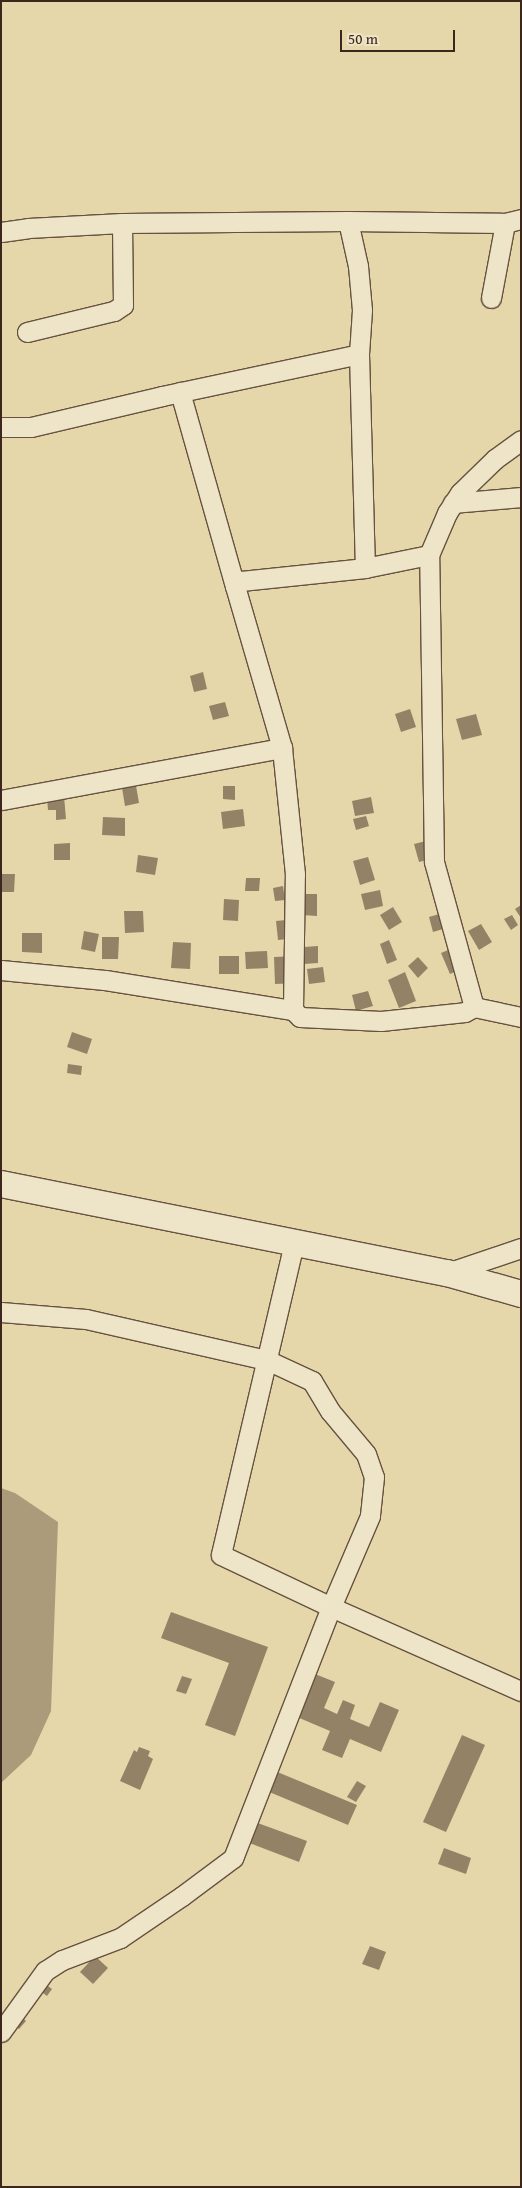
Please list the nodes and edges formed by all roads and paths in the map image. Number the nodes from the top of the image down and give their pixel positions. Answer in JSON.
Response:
{"nodes":[{"id":1,"x":348,"y":221,"type":"junction"},
{"id":2,"x":513,"y":221,"type":"edge"},
{"id":3,"x":122,"y":223,"type":"junction"},
{"id":4,"x":1,"y":232,"type":"edge"},
{"id":5,"x":491,"y":298,"type":"dead end"},
{"id":6,"x":28,"y":332,"type":"dead end"},
{"id":7,"x":359,"y":354,"type":"junction"},
{"id":8,"x":180,"y":392,"type":"junction"},
{"id":9,"x":1,"y":427,"type":"edge"},
{"id":10,"x":521,"y":440,"type":"edge"},
{"id":11,"x":521,"y":497,"type":"edge"},
{"id":12,"x":453,"y":503,"type":"junction"},
{"id":13,"x":429,"y":555,"type":"junction"},
{"id":14,"x":365,"y":568,"type":"junction"},
{"id":15,"x":235,"y":586,"type":"junction"},
{"id":16,"x":282,"y":748,"type":"junction"},
{"id":17,"x":1,"y":800,"type":"edge"},
{"id":18,"x":1,"y":970,"type":"edge"},
{"id":19,"x":474,"y":1007,"type":"junction"},
{"id":20,"x":293,"y":1010,"type":"junction"},
{"id":21,"x":521,"y":1017,"type":"edge"},
{"id":22,"x":1,"y":1184,"type":"edge"},
{"id":23,"x":294,"y":1242,"type":"junction"},
{"id":24,"x":521,"y":1248,"type":"edge"},
{"id":25,"x":447,"y":1273,"type":"junction"},
{"id":26,"x":521,"y":1294,"type":"edge"},
{"id":27,"x":1,"y":1312,"type":"edge"},
{"id":28,"x":267,"y":1360,"type":"junction"},
{"id":29,"x":331,"y":1607,"type":"junction"},
{"id":30,"x":521,"y":1691,"type":"edge"},
{"id":31,"x":1,"y":2032,"type":"edge"}],
"edges":[{"from":1,"to":2,"type":"street"},
{"from":1,"to":3,"type":"street"},
{"from":1,"to":7,"type":"street"},
{"from":2,"to":5,"type":"street"},
{"from":3,"to":4,"type":"street"},
{"from":3,"to":6,"type":"street"},
{"from":7,"to":8,"type":"street"},
{"from":7,"to":14,"type":"street"},
{"from":8,"to":9,"type":"street"},
{"from":8,"to":15,"type":"street"},
{"from":10,"to":12,"type":"street"},
{"from":11,"to":12,"type":"street"},
{"from":12,"to":13,"type":"street"},
{"from":13,"to":14,"type":"street"},
{"from":13,"to":19,"type":"street"},
{"from":14,"to":15,"type":"street"},
{"from":15,"to":16,"type":"street"},
{"from":16,"to":17,"type":"street"},
{"from":16,"to":20,"type":"street"},
{"from":18,"to":20,"type":"street"},
{"from":19,"to":20,"type":"street"},
{"from":19,"to":21,"type":"street"},
{"from":22,"to":23,"type":"main road"},
{"from":23,"to":25,"type":"main road"},
{"from":23,"to":28,"type":"street"},
{"from":24,"to":25,"type":"street"},
{"from":25,"to":26,"type":"main road"},
{"from":27,"to":28,"type":"street"},
{"from":28,"to":29,"type":"street"},
{"from":28,"to":29,"type":"street"},
{"from":29,"to":30,"type":"street"},
{"from":29,"to":31,"type":"street"}]}
